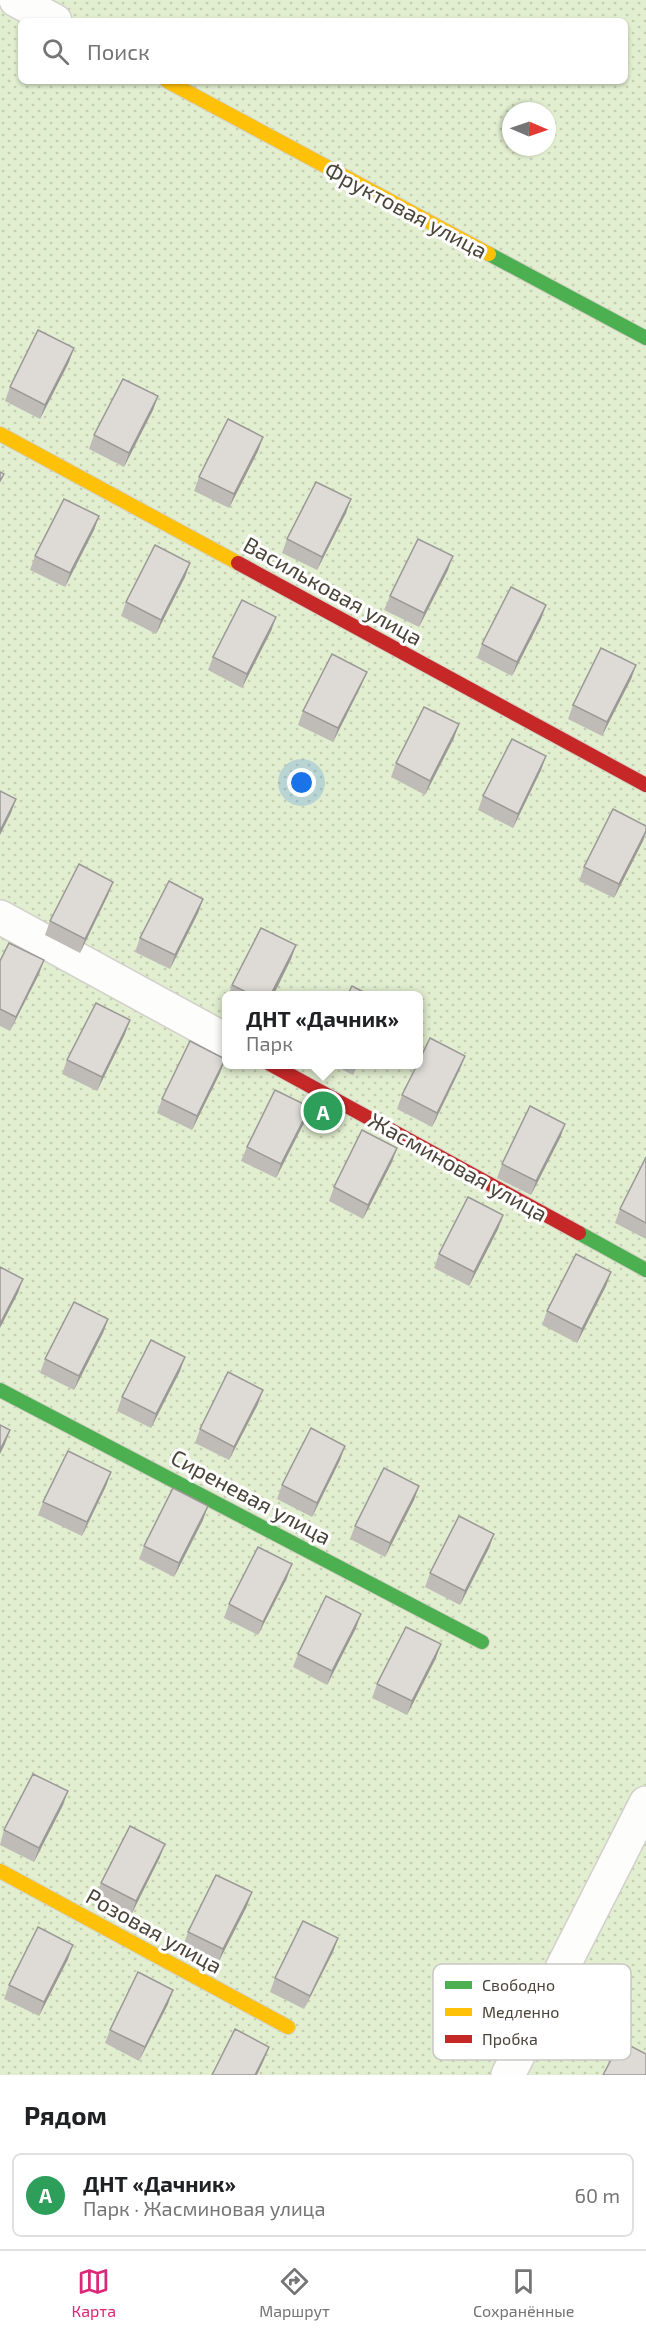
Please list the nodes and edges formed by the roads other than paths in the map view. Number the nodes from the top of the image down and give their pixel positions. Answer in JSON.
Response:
{"nodes":[{"id":1,"x":16,"y":0,"type":"edge"},
{"id":2,"x":49,"y":18,"type":"edge"},
{"id":3,"x":173,"y":84,"type":"edge"},
{"id":4,"x":646,"y":338,"type":"edge"},
{"id":5,"x":0,"y":434,"type":"edge"},
{"id":6,"x":646,"y":785,"type":"edge"},
{"id":7,"x":0,"y":917,"type":"edge"},
{"id":8,"x":222,"y":1038,"type":"edge"},
{"id":9,"x":277,"y":1069,"type":"edge"},
{"id":10,"x":646,"y":1270,"type":"edge"},
{"id":11,"x":0,"y":1390,"type":"edge"},
{"id":12,"x":482,"y":1642,"type":"dead end"},
{"id":13,"x":646,"y":1803,"type":"edge"},
{"id":14,"x":0,"y":1871,"type":"edge"},
{"id":15,"x":564,"y":1964,"type":"edge"},
{"id":16,"x":288,"y":2027,"type":"dead end"},
{"id":17,"x":516,"y":2060,"type":"edge"},
{"id":18,"x":508,"y":2075,"type":"edge"}],
"edges":[{"from":1,"to":2,"type":"street"},
{"from":3,"to":4,"type":"street","name":"Фруктовая улица"},
{"from":5,"to":6,"type":"street","name":"Васильковая улица"},
{"from":7,"to":8,"type":"street"},
{"from":9,"to":10,"type":"street","name":"Жасминовая улица"},
{"from":11,"to":12,"type":"street","name":"Сиреневая улица"},
{"from":13,"to":15,"type":"street"},
{"from":14,"to":16,"type":"street","name":"Розовая улица"},
{"from":17,"to":18,"type":"street"}]}
